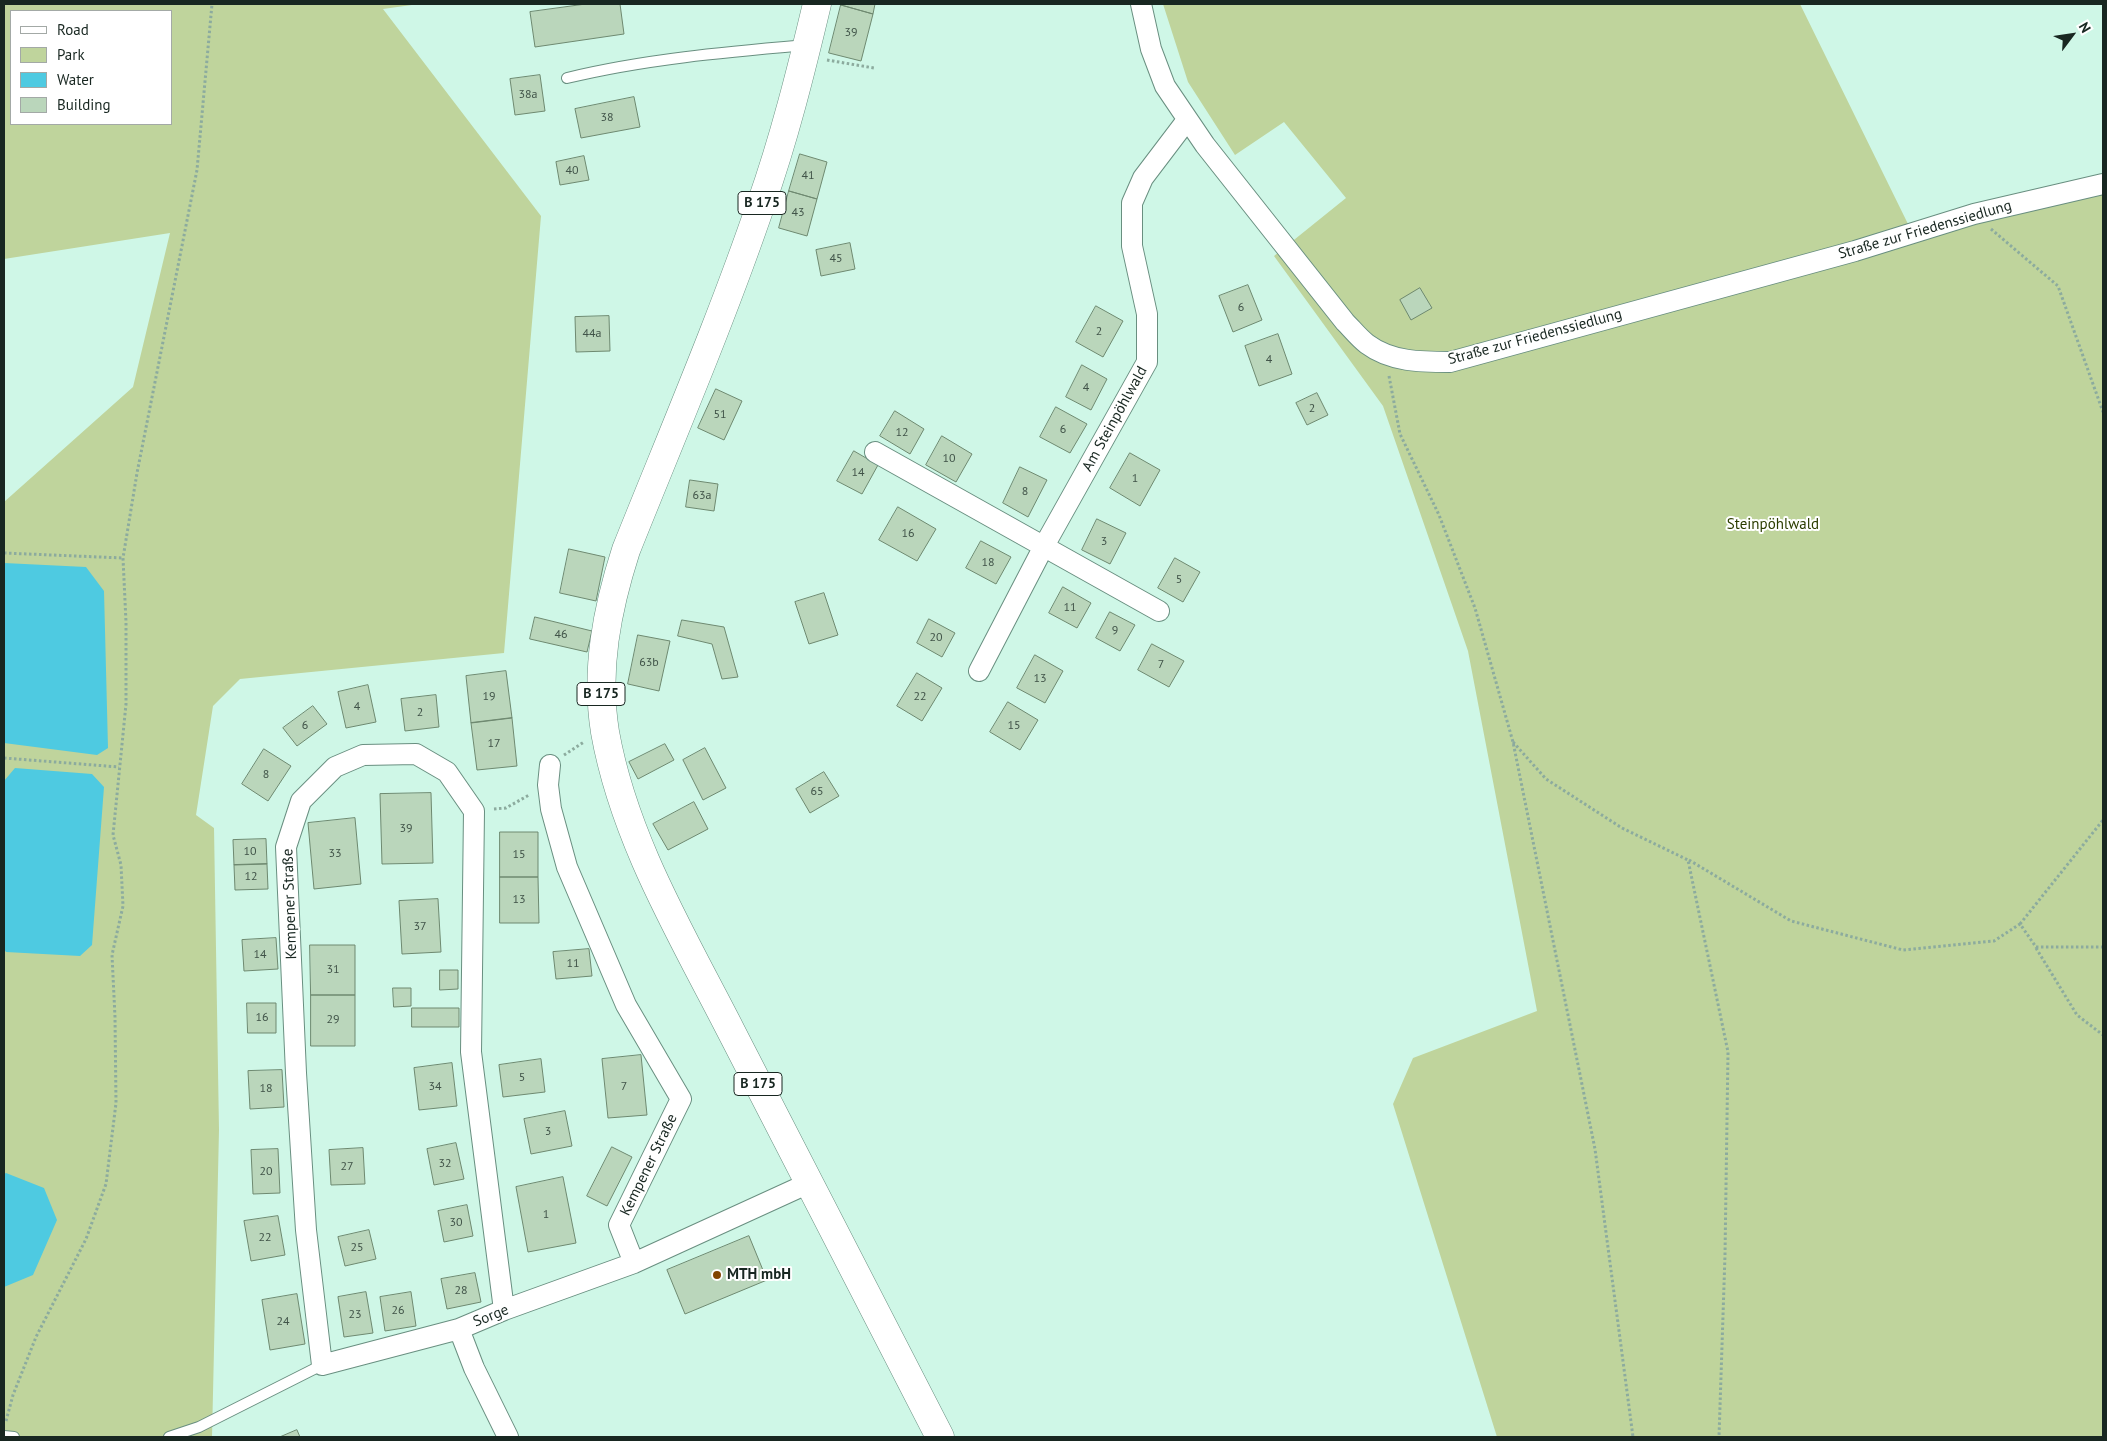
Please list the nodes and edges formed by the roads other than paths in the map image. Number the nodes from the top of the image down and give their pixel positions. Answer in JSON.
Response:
{"nodes":[{"id":1,"x":817,"y":4,"type":"edge"},
{"id":2,"x":1141,"y":4,"type":"edge"},
{"id":3,"x":806,"y":51,"type":"junction"},
{"id":4,"x":567,"y":78,"type":"dead end"},
{"id":5,"x":1188,"y":120,"type":"junction"},
{"id":6,"x":2103,"y":184,"type":"edge"},
{"id":7,"x":875,"y":452,"type":"dead end"},
{"id":8,"x":1044,"y":546,"type":"junction"},
{"id":9,"x":1159,"y":611,"type":"dead end"},
{"id":10,"x":979,"y":671,"type":"dead end"},
{"id":11,"x":550,"y":765,"type":"road end"},
{"id":12,"x":809,"y":1183,"type":"junction"},
{"id":13,"x":634,"y":1263,"type":"junction"},
{"id":14,"x":504,"y":1310,"type":"junction"},
{"id":15,"x":459,"y":1329,"type":"junction"},
{"id":16,"x":322,"y":1365,"type":"junction"},
{"id":17,"x":4,"y":1436,"type":"edge"},
{"id":18,"x":14,"y":1437,"type":"edge"},
{"id":19,"x":169,"y":1437,"type":"edge"},
{"id":20,"x":508,"y":1437,"type":"edge"},
{"id":21,"x":940,"y":1437,"type":"edge"}],
"edges":[{"from":1,"to":3,"type":"main road","number":"B 175"},
{"from":2,"to":5,"type":"street","name":"Straße zur Friedenssiedlung"},
{"from":3,"to":4,"type":"lane"},
{"from":3,"to":12,"type":"main road","number":"B 175"},
{"from":5,"to":6,"type":"street","name":"Straße zur Friedenssiedlung"},
{"from":5,"to":8,"type":"street","name":"Am Steinpöhlwald"},
{"from":7,"to":8,"type":"street"},
{"from":8,"to":9,"type":"street"},
{"from":8,"to":10,"type":"street","name":"Am Steinpöhlwald"},
{"from":11,"to":13,"type":"street","name":"Kempener Straße"},
{"from":12,"to":13,"type":"street","name":"Sorge"},
{"from":12,"to":21,"type":"main road","number":"B 175"},
{"from":13,"to":14,"type":"street","name":"Sorge"},
{"from":14,"to":15,"type":"street","name":"Sorge"},
{"from":14,"to":16,"type":"street","name":"Kempener Straße"},
{"from":15,"to":16,"type":"street","name":"Sorge"},
{"from":15,"to":20,"type":"street"},
{"from":16,"to":19,"type":"lane","name":"Sorge"},
{"from":17,"to":18,"type":"lane"}]}
